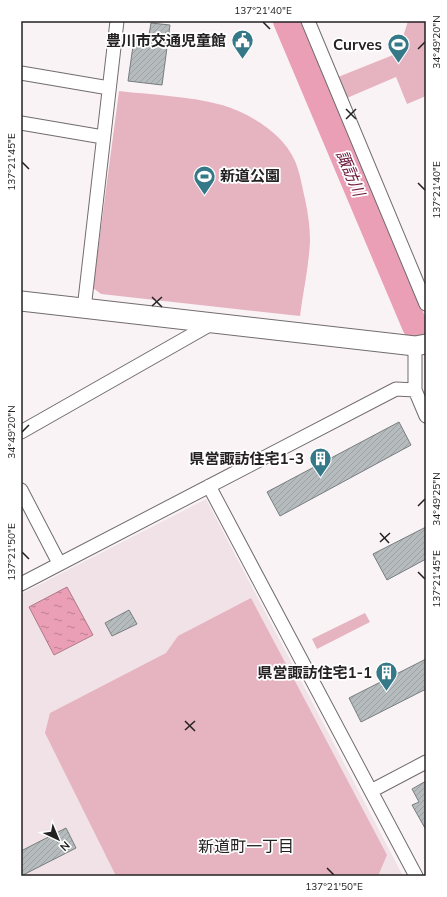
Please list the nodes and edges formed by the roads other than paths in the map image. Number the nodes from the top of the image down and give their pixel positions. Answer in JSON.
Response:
{"nodes":[{"id":1,"x":117,"y":21,"type":"edge"},
{"id":2,"x":308,"y":21,"type":"edge"},
{"id":3,"x":21,"y":72,"type":"edge"},
{"id":4,"x":109,"y":88,"type":"junction"},
{"id":5,"x":21,"y":123,"type":"edge"},
{"id":6,"x":103,"y":137,"type":"junction"},
{"id":7,"x":21,"y":301,"type":"edge"},
{"id":8,"x":426,"y":304,"type":"edge"},
{"id":9,"x":84,"y":309,"type":"junction"},
{"id":10,"x":211,"y":324,"type":"junction"},
{"id":11,"x":420,"y":345,"type":"edge"},
{"id":12,"x":415,"y":390,"type":"junction"},
{"id":13,"x":426,"y":416,"type":"edge"},
{"id":14,"x":21,"y":432,"type":"edge"},
{"id":15,"x":209,"y":486,"type":"junction"},
{"id":16,"x":21,"y":490,"type":"edge"},
{"id":17,"x":59,"y":563,"type":"junction"},
{"id":18,"x":21,"y":584,"type":"edge"},
{"id":19,"x":426,"y":762,"type":"edge"},
{"id":20,"x":371,"y":791,"type":"junction"},
{"id":21,"x":416,"y":876,"type":"edge"}],
"edges":[{"from":1,"to":4,"type":"street"},
{"from":2,"to":8,"type":"street"},
{"from":3,"to":4,"type":"street"},
{"from":4,"to":6,"type":"street"},
{"from":5,"to":6,"type":"street"},
{"from":6,"to":9,"type":"street"},
{"from":7,"to":9,"type":"street"},
{"from":9,"to":10,"type":"street"},
{"from":10,"to":11,"type":"street"},
{"from":10,"to":14,"type":"street"},
{"from":11,"to":12,"type":"street"},
{"from":12,"to":13,"type":"street"},
{"from":12,"to":15,"type":"street"},
{"from":15,"to":17,"type":"street"},
{"from":15,"to":20,"type":"street"},
{"from":16,"to":17,"type":"street"},
{"from":17,"to":18,"type":"street"},
{"from":19,"to":20,"type":"street"},
{"from":20,"to":21,"type":"street"}]}
